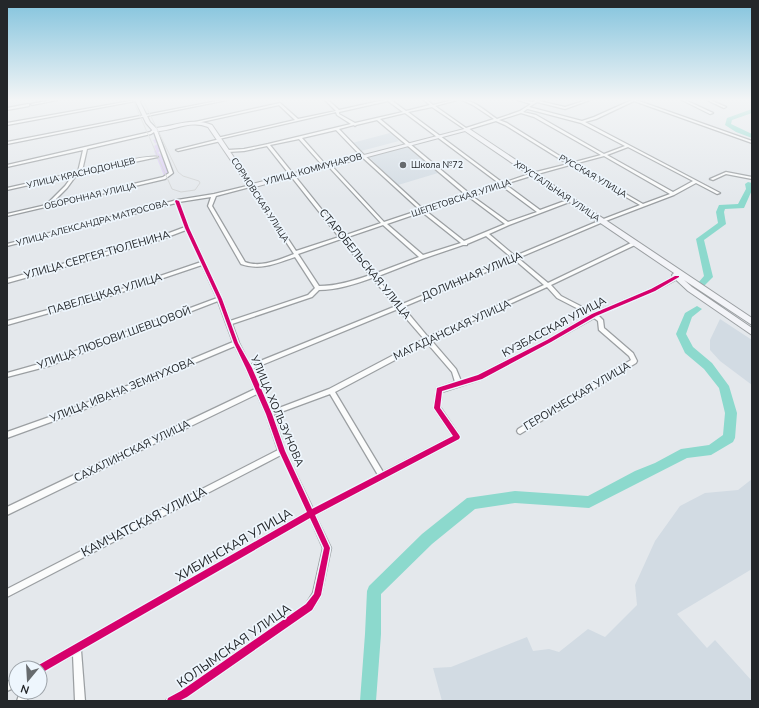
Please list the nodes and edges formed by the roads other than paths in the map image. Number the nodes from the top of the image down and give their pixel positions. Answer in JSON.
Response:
{"nodes":[{"id":1,"x":58,"y":133,"type":"edge"},
{"id":2,"x":143,"y":133,"type":"edge"},
{"id":3,"x":156,"y":133,"type":"edge"},
{"id":4,"x":215,"y":133,"type":"edge"},
{"id":5,"x":244,"y":133,"type":"edge"},
{"id":6,"x":320,"y":133,"type":"edge"},
{"id":7,"x":341,"y":133,"type":"edge"},
{"id":8,"x":394,"y":133,"type":"edge"},
{"id":9,"x":432,"y":133,"type":"edge"},
{"id":10,"x":449,"y":133,"type":"edge"},
{"id":11,"x":472,"y":133,"type":"edge"},
{"id":12,"x":520,"y":133,"type":"edge"},
{"id":13,"x":565,"y":133,"type":"edge"},
{"id":14,"x":603,"y":133,"type":"edge"},
{"id":15,"x":724,"y":133,"type":"edge"},
{"id":16,"x":436,"y":136,"type":"junction"},
{"id":17,"x":300,"y":138,"type":"junction"},
{"id":18,"x":220,"y":139,"type":"junction"},
{"id":19,"x":7,"y":143,"type":"edge"},
{"id":20,"x":407,"y":144,"type":"junction"},
{"id":21,"x":752,"y":144,"type":"edge"},
{"id":22,"x":268,"y":145,"type":"junction"},
{"id":23,"x":628,"y":146,"type":"junction"},
{"id":24,"x":85,"y":148,"type":"junction"},
{"id":25,"x":178,"y":150,"type":"dead end"},
{"id":26,"x":228,"y":151,"type":"junction"},
{"id":27,"x":604,"y":155,"type":"junction"},
{"id":28,"x":363,"y":156,"type":"junction"},
{"id":29,"x":156,"y":157,"type":"dead end"},
{"id":30,"x":570,"y":164,"type":"junction"},
{"id":31,"x":7,"y":166,"type":"edge"},
{"id":32,"x":327,"y":166,"type":"junction"},
{"id":33,"x":80,"y":173,"type":"junction"},
{"id":34,"x":533,"y":174,"type":"junction"},
{"id":35,"x":293,"y":175,"type":"junction"},
{"id":36,"x":752,"y":178,"type":"edge"},
{"id":37,"x":712,"y":179,"type":"dead end"},
{"id":38,"x":695,"y":182,"type":"junction"},
{"id":39,"x":502,"y":185,"type":"junction"},
{"id":40,"x":251,"y":186,"type":"junction"},
{"id":41,"x":7,"y":189,"type":"edge"},
{"id":42,"x":718,"y":192,"type":"dead end"},
{"id":43,"x":672,"y":194,"type":"junction"},
{"id":44,"x":214,"y":195,"type":"junction"},
{"id":45,"x":470,"y":196,"type":"junction"},
{"id":46,"x":570,"y":200,"type":"junction"},
{"id":47,"x":178,"y":201,"type":"junction"},
{"id":48,"x":642,"y":205,"type":"junction"},
{"id":49,"x":48,"y":206,"type":"junction"},
{"id":50,"x":422,"y":210,"type":"junction"},
{"id":51,"x":540,"y":212,"type":"junction"},
{"id":52,"x":7,"y":215,"type":"edge"},
{"id":53,"x":602,"y":221,"type":"junction"},
{"id":54,"x":382,"y":223,"type":"junction"},
{"id":55,"x":508,"y":224,"type":"junction"},
{"id":56,"x":187,"y":228,"type":"junction"},
{"id":57,"x":486,"y":234,"type":"junction"},
{"id":58,"x":342,"y":236,"type":"junction"},
{"id":59,"x":635,"y":243,"type":"junction"},
{"id":60,"x":466,"y":244,"type":"junction"},
{"id":61,"x":7,"y":245,"type":"edge"},
{"id":62,"x":295,"y":254,"type":"junction"},
{"id":63,"x":422,"y":257,"type":"junction"},
{"id":64,"x":514,"y":258,"type":"junction"},
{"id":65,"x":204,"y":263,"type":"junction"},
{"id":66,"x":671,"y":268,"type":"junction"},
{"id":67,"x":372,"y":275,"type":"junction"},
{"id":68,"x":677,"y":277,"type":"junction"},
{"id":69,"x":7,"y":281,"type":"edge"},
{"id":70,"x":548,"y":285,"type":"junction"},
{"id":71,"x":318,"y":288,"type":"junction"},
{"id":72,"x":220,"y":299,"type":"junction"},
{"id":73,"x":399,"y":307,"type":"junction"},
{"id":74,"x":594,"y":315,"type":"junction"},
{"id":75,"x":752,"y":322,"type":"edge"},
{"id":76,"x":7,"y":323,"type":"edge"},
{"id":77,"x":229,"y":323,"type":"junction"},
{"id":78,"x":752,"y":332,"type":"edge"},
{"id":79,"x":427,"y":340,"type":"junction"},
{"id":80,"x":236,"y":343,"type":"junction"},
{"id":81,"x":249,"y":368,"type":"junction"},
{"id":82,"x":7,"y":375,"type":"edge"},
{"id":83,"x":459,"y":384,"type":"junction"},
{"id":84,"x":439,"y":390,"type":"joint"},
{"id":85,"x":258,"y":391,"type":"junction"},
{"id":86,"x":331,"y":391,"type":"junction"},
{"id":87,"x":269,"y":414,"type":"junction"},
{"id":88,"x":520,"y":431,"type":"dead end"},
{"id":89,"x":7,"y":435,"type":"edge"},
{"id":90,"x":282,"y":451,"type":"junction"},
{"id":91,"x":382,"y":476,"type":"junction"},
{"id":92,"x":7,"y":511,"type":"edge"},
{"id":93,"x":312,"y":513,"type":"junction"},
{"id":94,"x":7,"y":593,"type":"edge"},
{"id":95,"x":309,"y":607,"type":"joint"},
{"id":96,"x":77,"y":648,"type":"junction"},
{"id":97,"x":48,"y":664,"type":"edge"},
{"id":98,"x":80,"y":701,"type":"edge"},
{"id":99,"x":171,"y":701,"type":"edge"}],
"edges":[{"from":1,"to":19,"type":"street"},
{"from":2,"to":24,"type":"street"},
{"from":3,"to":49,"type":"street","name":"ОБОРОННАЯ УЛИЦА"},
{"from":4,"to":18,"type":"street","name":"СОРМОВСКАЯ УЛИЦА"},
{"from":5,"to":18,"type":"street"},
{"from":6,"to":17,"type":"street"},
{"from":7,"to":28,"type":"street"},
{"from":8,"to":20,"type":"street"},
{"from":9,"to":16,"type":"street"},
{"from":10,"to":16,"type":"street","name":"УЛИЦА КОММУНАРОВ"},
{"from":11,"to":34,"type":"street","name":"ХРУСТАЛЬНАЯ УЛИЦА"},
{"from":12,"to":30,"type":"street","name":"РУССКАЯ УЛИЦА"},
{"from":13,"to":27,"type":"street"},
{"from":14,"to":23,"type":"street"},
{"from":15,"to":21,"type":"street"},
{"from":16,"to":20,"type":"street","name":"УЛИЦА КОММУНАРОВ"},
{"from":16,"to":39,"type":"street"},
{"from":17,"to":22,"type":"street"},
{"from":17,"to":32,"type":"street"},
{"from":18,"to":25,"type":"street"},
{"from":18,"to":26,"type":"street","name":"СОРМОВСКАЯ УЛИЦА"},
{"from":20,"to":28,"type":"street","name":"УЛИЦА КОММУНАРОВ"},
{"from":20,"to":45,"type":"street"},
{"from":22,"to":26,"type":"street"},
{"from":22,"to":35,"type":"street","name":"СТАРОБЕЛЬСКАЯ УЛИЦА"},
{"from":23,"to":27,"type":"street","name":"ШЕПЕТОВСКАЯ УЛИЦА"},
{"from":23,"to":38,"type":"street"},
{"from":24,"to":31,"type":"street"},
{"from":24,"to":33,"type":"street"},
{"from":26,"to":40,"type":"street","name":"СОРМОВСКАЯ УЛИЦА"},
{"from":27,"to":30,"type":"street","name":"ШЕПЕТОВСКАЯ УЛИЦА"},
{"from":27,"to":43,"type":"street"},
{"from":28,"to":32,"type":"street","name":"УЛИЦА КОММУНАРОВ"},
{"from":28,"to":50,"type":"street"},
{"from":29,"to":33,"type":"street","name":"УЛИЦА КРАСНОДОНЦЕВ"},
{"from":30,"to":34,"type":"street","name":"ШЕПЕТОВСКАЯ УЛИЦА"},
{"from":30,"to":48,"type":"street","name":"РУССКАЯ УЛИЦА"},
{"from":32,"to":35,"type":"street","name":"УЛИЦА КОММУНАРОВ"},
{"from":32,"to":54,"type":"street"},
{"from":33,"to":41,"type":"street","name":"УЛИЦА КРАСНОДОНЦЕВ"},
{"from":33,"to":49,"type":"street"},
{"from":34,"to":39,"type":"street","name":"ШЕПЕТОВСКАЯ УЛИЦА"},
{"from":34,"to":46,"type":"street","name":"ХРУСТАЛЬНАЯ УЛИЦА"},
{"from":35,"to":40,"type":"street","name":"УЛИЦА КОММУНАРОВ"},
{"from":35,"to":58,"type":"street","name":"СТАРОБЕЛЬСКАЯ УЛИЦА"},
{"from":36,"to":37,"type":"street"},
{"from":38,"to":42,"type":"street"},
{"from":38,"to":43,"type":"street","name":"ДОЛИННАЯ УЛИЦА"},
{"from":39,"to":45,"type":"street","name":"ШЕПЕТОВСКАЯ УЛИЦА"},
{"from":39,"to":51,"type":"street"},
{"from":40,"to":44,"type":"street","name":"УЛИЦА КОММУНАРОВ"},
{"from":40,"to":62,"type":"street","name":"СОРМОВСКАЯ УЛИЦА"},
{"from":43,"to":48,"type":"street","name":"ДОЛИННАЯ УЛИЦА"},
{"from":44,"to":47,"type":"street","name":"УЛИЦА КОММУНАРОВ"},
{"from":44,"to":62,"type":"street","name":"ШЕПЕТОВСКАЯ УЛИЦА"},
{"from":45,"to":50,"type":"street","name":"ШЕПЕТОВСКАЯ УЛИЦА"},
{"from":45,"to":55,"type":"street"},
{"from":46,"to":51,"type":"street"},
{"from":46,"to":53,"type":"street","name":"ХРУСТАЛЬНАЯ УЛИЦА"},
{"from":47,"to":56,"type":"street","name":"УЛИЦА ХОЛЬЗУНОВА"},
{"from":47,"to":61,"type":"street","name":"УЛИЦА АЛЕКСАНДРА МАТРОСОВА"},
{"from":48,"to":53,"type":"street","name":"ДОЛИННАЯ УЛИЦА"},
{"from":49,"to":52,"type":"street","name":"ОБОРОННАЯ УЛИЦА"},
{"from":50,"to":54,"type":"street","name":"ШЕПЕТОВСКАЯ УЛИЦА"},
{"from":50,"to":60,"type":"street"},
{"from":51,"to":55,"type":"street"},
{"from":53,"to":59,"type":"street","name":"ХРУСТАЛЬНАЯ УЛИЦА"},
{"from":53,"to":64,"type":"street","name":"ДОЛИННАЯ УЛИЦА"},
{"from":54,"to":58,"type":"street","name":"ШЕПЕТОВСКАЯ УЛИЦА"},
{"from":54,"to":63,"type":"street"},
{"from":55,"to":57,"type":"street"},
{"from":56,"to":65,"type":"street","name":"УЛИЦА ХОЛЬЗУНОВА"},
{"from":56,"to":69,"type":"street","name":"УЛИЦА СЕРГЕЯ ТЮЛЕНИНА"},
{"from":57,"to":60,"type":"street"},
{"from":57,"to":64,"type":"street"},
{"from":58,"to":62,"type":"street","name":"ШЕПЕТОВСКАЯ УЛИЦА"},
{"from":58,"to":67,"type":"street","name":"СТАРОБЕЛЬСКАЯ УЛИЦА"},
{"from":59,"to":66,"type":"street","name":"ХРУСТАЛЬНАЯ УЛИЦА"},
{"from":59,"to":70,"type":"street","name":"МАГАДАНСКАЯ УЛИЦА"},
{"from":60,"to":63,"type":"street"},
{"from":62,"to":71,"type":"street","name":"СОРМОВСКАЯ УЛИЦА"},
{"from":63,"to":67,"type":"street"},
{"from":64,"to":70,"type":"street"},
{"from":64,"to":73,"type":"street","name":"ДОЛИННАЯ УЛИЦА"},
{"from":65,"to":72,"type":"street","name":"УЛИЦА ХОЛЬЗУНОВА"},
{"from":65,"to":76,"type":"street","name":"ПАВЕЛЕЦКАЯ УЛИЦА"},
{"from":66,"to":68,"type":"street","name":"ХРУСТАЛЬНАЯ УЛИЦА"},
{"from":66,"to":75,"type":"street","name":"ХРУСТАЛЬНАЯ УЛИЦА"},
{"from":67,"to":71,"type":"street"},
{"from":67,"to":73,"type":"street","name":"СТАРОБЕЛЬСКАЯ УЛИЦА"},
{"from":68,"to":74,"type":"street","name":"КУЗБАССКАЯ УЛИЦА"},
{"from":68,"to":78,"type":"street","name":"ХРУСТАЛЬНАЯ УЛИЦА"},
{"from":70,"to":74,"type":"street"},
{"from":70,"to":79,"type":"street","name":"МАГАДАНСКАЯ УЛИЦА"},
{"from":71,"to":77,"type":"street"},
{"from":72,"to":77,"type":"street","name":"УЛИЦА ХОЛЬЗУНОВА"},
{"from":72,"to":82,"type":"street","name":"УЛИЦА ЛЮБОВИ ШЕВЦОВОЙ"},
{"from":73,"to":79,"type":"street","name":"СТАРОБЕЛЬСКАЯ УЛИЦА"},
{"from":73,"to":81,"type":"street","name":"ДОЛИННАЯ УЛИЦА"},
{"from":74,"to":83,"type":"street","name":"КУЗБАССКАЯ УЛИЦА"},
{"from":74,"to":88,"type":"street","name":"ГЕРОИЧЕСКАЯ УЛИЦА"},
{"from":77,"to":80,"type":"street","name":"УЛИЦА ХОЛЬЗУНОВА"},
{"from":79,"to":83,"type":"street","name":"СТАРОБЕЛЬСКАЯ УЛИЦА"},
{"from":79,"to":86,"type":"street","name":"МАГАДАНСКАЯ УЛИЦА"},
{"from":80,"to":81,"type":"street","name":"УЛИЦА ХОЛЬЗУНОВА"},
{"from":80,"to":89,"type":"street","name":"УЛИЦА ИВАНА ЗЕМНУХОВА"},
{"from":81,"to":85,"type":"street","name":"УЛИЦА ХОЛЬЗУНОВА"},
{"from":83,"to":84,"type":"street","name":"КУЗБАССКАЯ УЛИЦА"},
{"from":84,"to":91,"type":"street","name":"ХИБИНСКАЯ УЛИЦА"},
{"from":85,"to":87,"type":"street","name":"УЛИЦА ХОЛЬЗУНОВА"},
{"from":85,"to":92,"type":"street","name":"САХАЛИНСКАЯ УЛИЦА"},
{"from":86,"to":87,"type":"street","name":"МАГАДАНСКАЯ УЛИЦА"},
{"from":86,"to":91,"type":"street"},
{"from":87,"to":90,"type":"street","name":"УЛИЦА ХОЛЬЗУНОВА"},
{"from":90,"to":93,"type":"street","name":"УЛИЦА ХОЛЬЗУНОВА"},
{"from":90,"to":94,"type":"street","name":"КАМЧАТСКАЯ УЛИЦА"},
{"from":91,"to":93,"type":"street","name":"ХИБИНСКАЯ УЛИЦА"},
{"from":93,"to":95,"type":"street","name":"УЛИЦА ХОЛЬЗУНОВА"},
{"from":93,"to":96,"type":"street","name":"ХИБИНСКАЯ УЛИЦА"},
{"from":95,"to":99,"type":"street","name":"КОЛЫМСКАЯ УЛИЦА"},
{"from":96,"to":97,"type":"street","name":"ХИБИНСКАЯ УЛИЦА"},
{"from":96,"to":98,"type":"street"}]}
